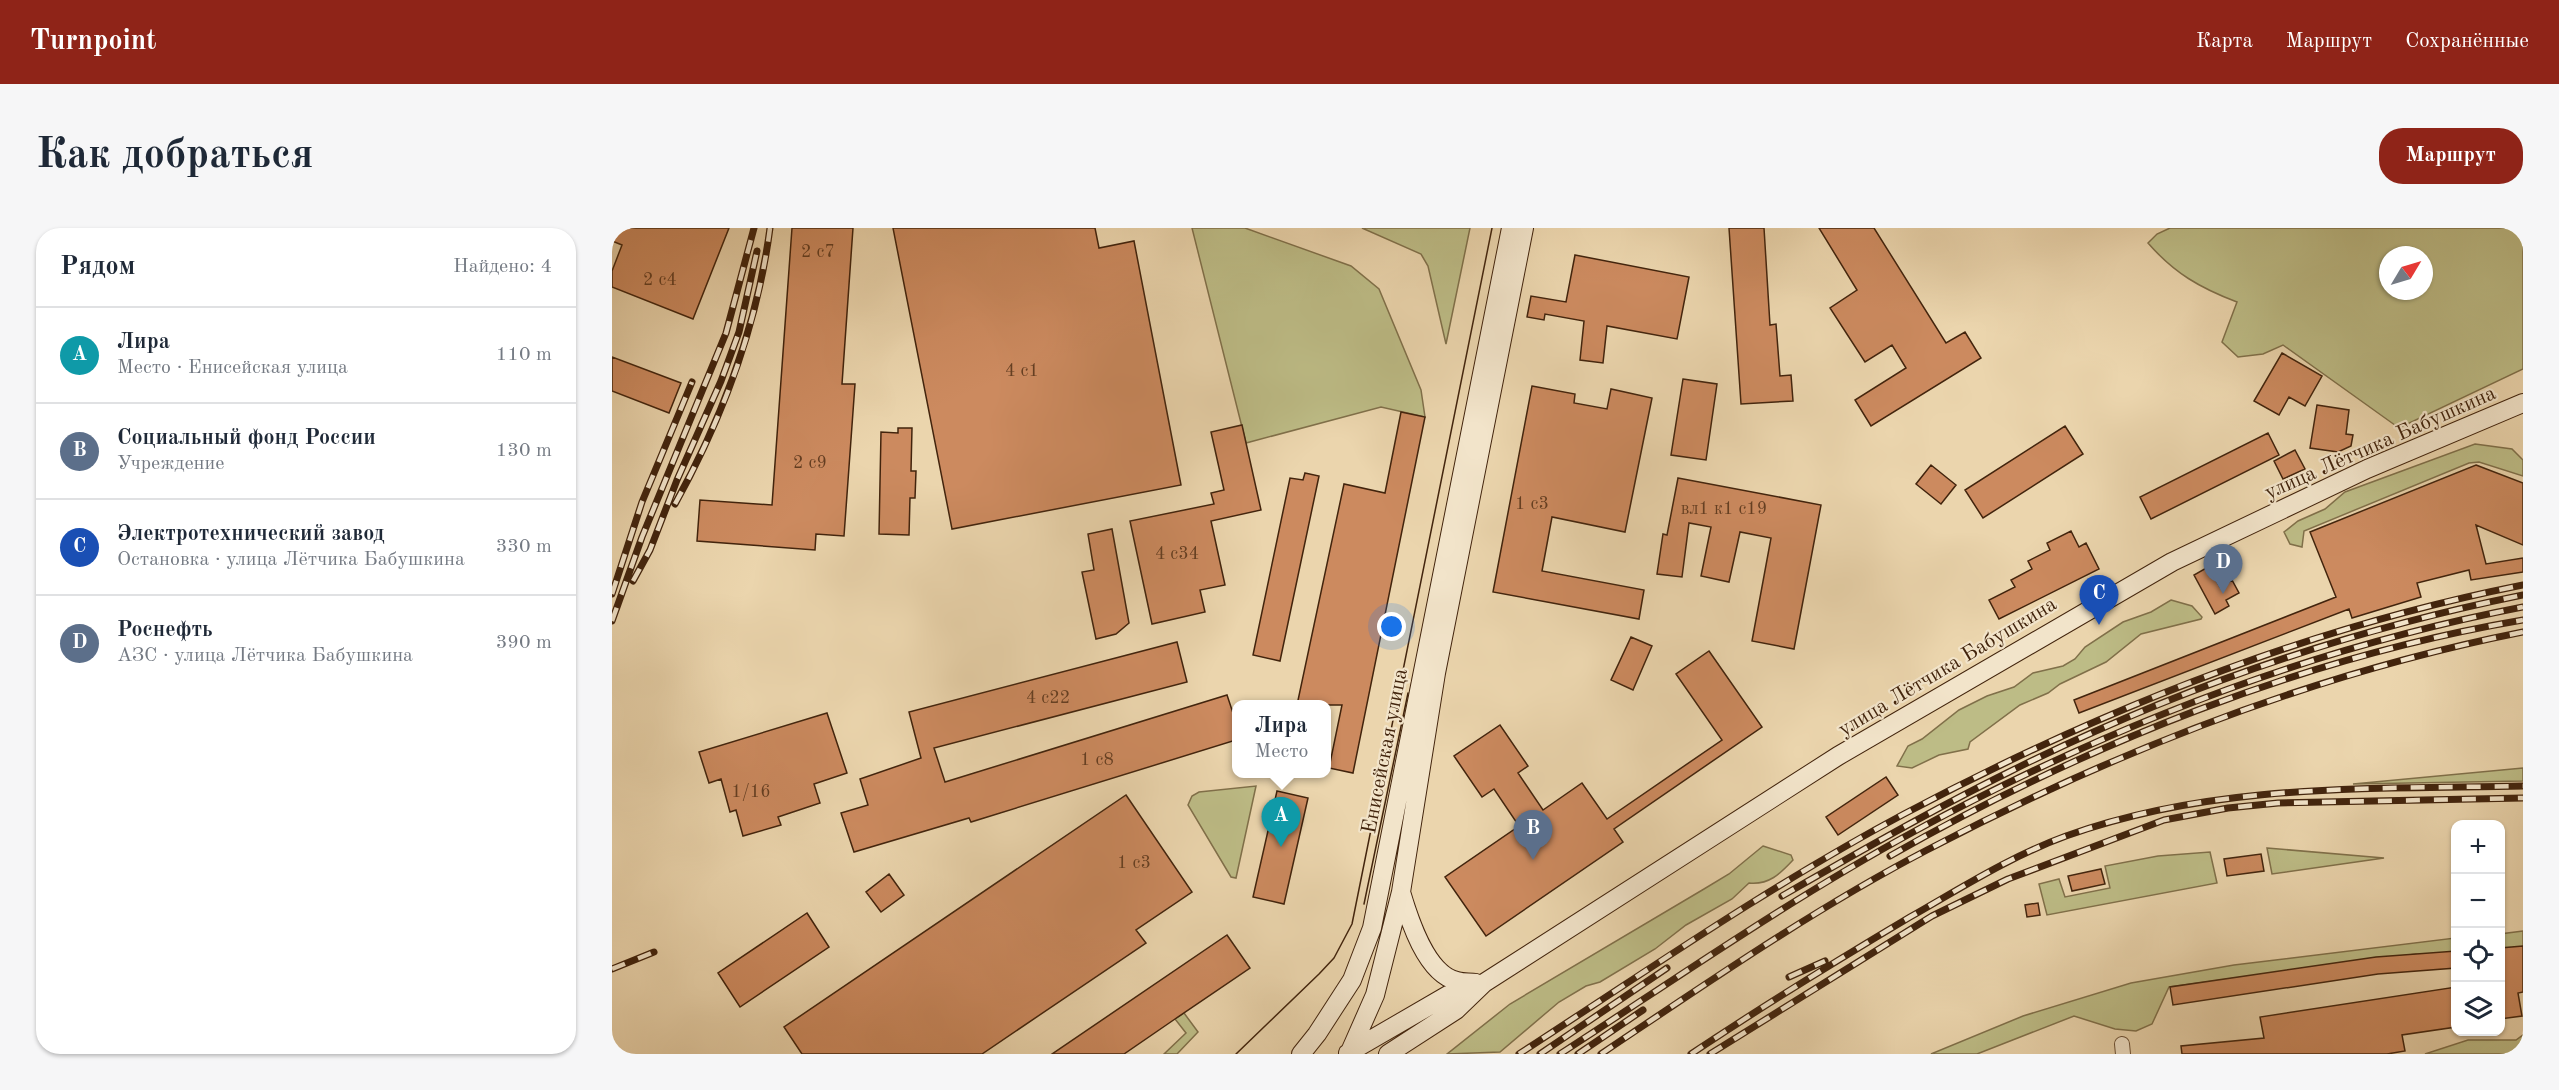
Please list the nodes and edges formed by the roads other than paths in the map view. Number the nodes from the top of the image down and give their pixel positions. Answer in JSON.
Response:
{"nodes":[{"id":1,"x":1511,"y":228,"type":"edge"},
{"id":2,"x":1524,"y":228,"type":"edge"},
{"id":3,"x":2523,"y":403,"type":"edge"},
{"id":4,"x":1401,"y":892,"type":"junction"},
{"id":5,"x":1484,"y":983,"type":"junction"},
{"id":6,"x":1348,"y":1053,"type":"edge"},
{"id":7,"x":1301,"y":1054,"type":"edge"},
{"id":8,"x":1388,"y":1054,"type":"edge"}],
"edges":[{"from":1,"to":7,"type":"main road","name":"Енисейская улица"},
{"from":2,"to":4,"type":"main road","name":"Енисейская улица"},
{"from":3,"to":5,"type":"main road","name":"улица Лётчика Бабушкина"},
{"from":4,"to":5,"type":"main road"},
{"from":4,"to":6,"type":"main road","name":"Енисейская улица"},
{"from":5,"to":6,"type":"main road","name":"улица Лётчика Бабушкина"},
{"from":5,"to":8,"type":"main road","name":"улица Лётчика Бабушкина"}]}
